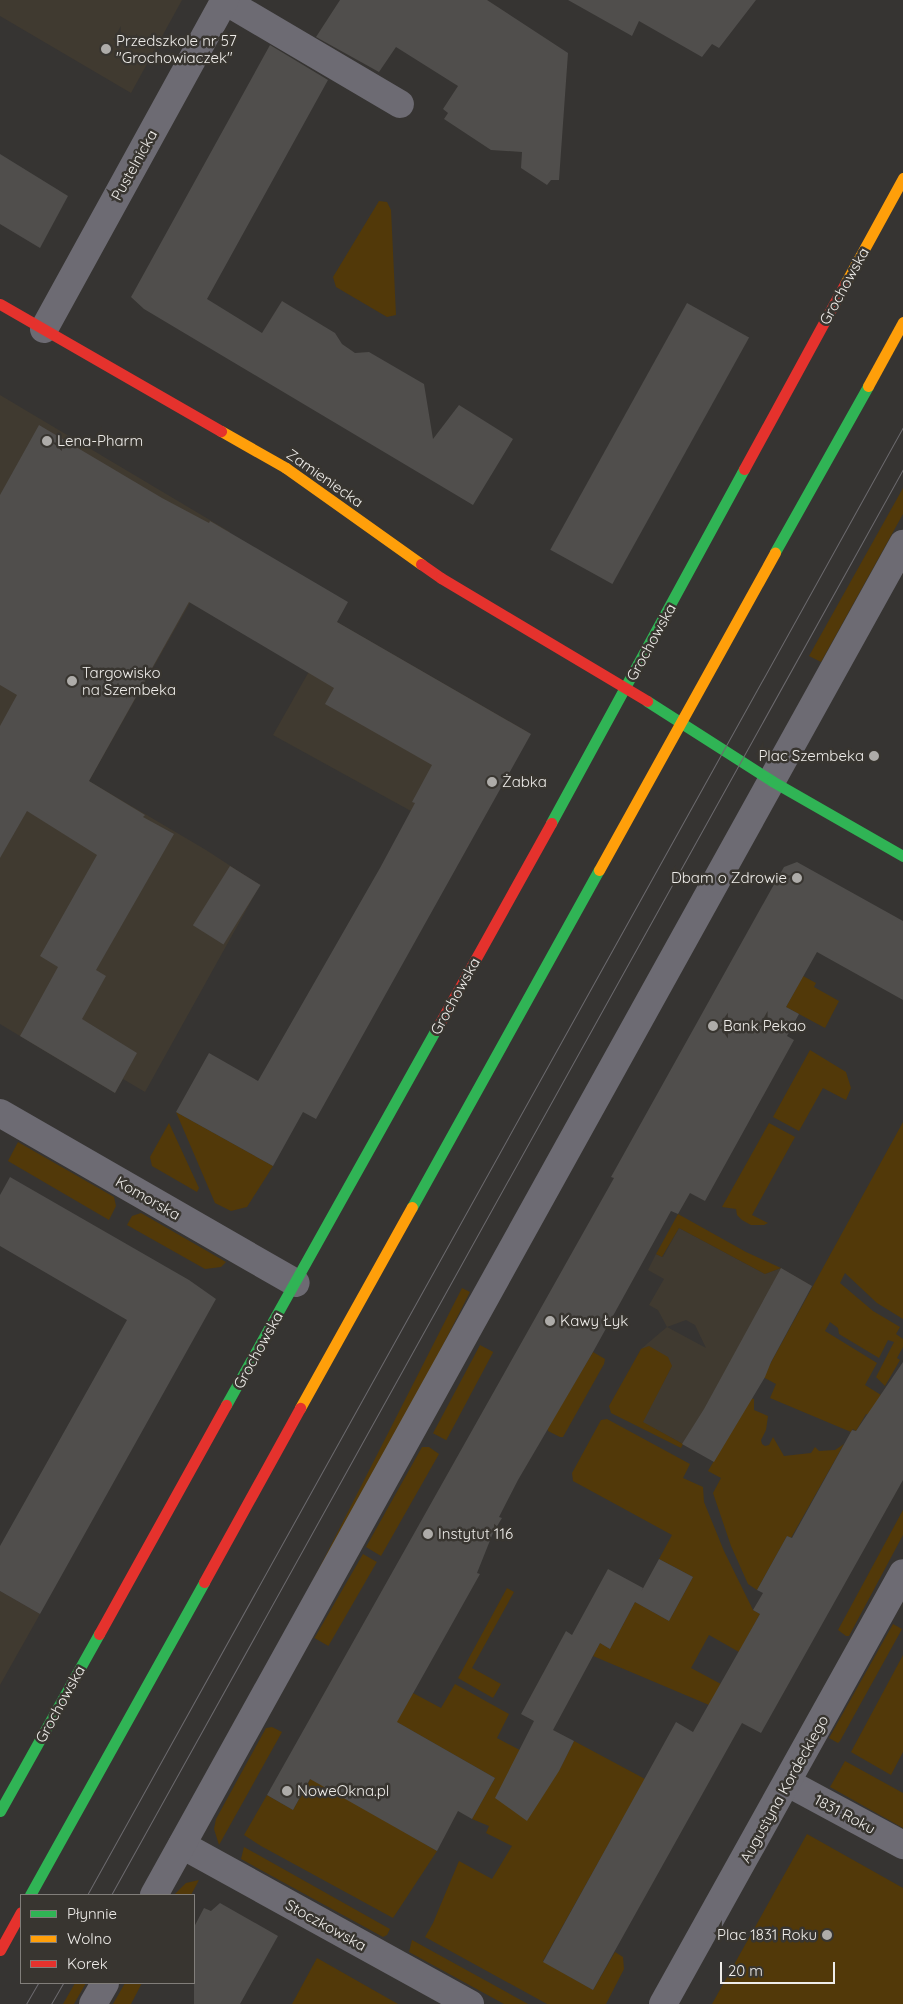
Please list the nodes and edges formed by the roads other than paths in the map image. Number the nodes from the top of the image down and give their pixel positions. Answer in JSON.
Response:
{"nodes":[{"id":1,"x":225,"y":0,"type":"edge"},
{"id":2,"x":400,"y":104,"type":"dead end"},
{"id":3,"x":903,"y":178,"type":"edge"},
{"id":4,"x":0,"y":304,"type":"edge"},
{"id":5,"x":903,"y":322,"type":"edge"},
{"id":6,"x":44,"y":329,"type":"junction"},
{"id":7,"x":903,"y":544,"type":"edge"},
{"id":8,"x":626,"y":687,"type":"junction"},
{"id":9,"x":680,"y":723,"type":"junction"},
{"id":10,"x":772,"y":781,"type":"junction"},
{"id":11,"x":903,"y":856,"type":"edge"},
{"id":12,"x":0,"y":1113,"type":"edge"},
{"id":13,"x":296,"y":1283,"type":"junction"},
{"id":14,"x":903,"y":1573,"type":"edge"},
{"id":15,"x":788,"y":1783,"type":"junction"},
{"id":16,"x":0,"y":1811,"type":"edge"},
{"id":17,"x":182,"y":1845,"type":"junction"},
{"id":18,"x":903,"y":1845,"type":"edge"},
{"id":19,"x":31,"y":1894,"type":"edge"},
{"id":20,"x":155,"y":1894,"type":"edge"},
{"id":21,"x":20,"y":1914,"type":"edge"},
{"id":22,"x":0,"y":1950,"type":"edge"},
{"id":23,"x":104,"y":1984,"type":"edge"},
{"id":24,"x":93,"y":2004,"type":"edge"},
{"id":25,"x":470,"y":2004,"type":"edge"},
{"id":26,"x":663,"y":2004,"type":"edge"}],
"edges":[{"from":1,"to":2,"type":"street","name":"Pustelnicka"},
{"from":1,"to":6,"type":"street","name":"Pustelnicka"},
{"from":3,"to":8,"type":"main road","name":"Grochowska"},
{"from":4,"to":6,"type":"main road","name":"Zamieniecka"},
{"from":5,"to":9,"type":"main road"},
{"from":6,"to":8,"type":"main road","name":"Zamieniecka"},
{"from":7,"to":10,"type":"street"},
{"from":8,"to":9,"type":"main road","name":"Zamieniecka"},
{"from":8,"to":13,"type":"main road","name":"Grochowska"},
{"from":9,"to":10,"type":"main road","name":"Zamieniecka"},
{"from":9,"to":19,"type":"main road"},
{"from":10,"to":11,"type":"main road","name":"Zamieniecka"},
{"from":10,"to":17,"type":"street"},
{"from":12,"to":13,"type":"street","name":"Komorska"},
{"from":13,"to":16,"type":"main road","name":"Grochowska"},
{"from":14,"to":15,"type":"street","name":"Augustyna Kordeckiego"},
{"from":15,"to":18,"type":"street","name":"1831 Roku"},
{"from":15,"to":26,"type":"street","name":"Augustyna Kordeckiego"},
{"from":17,"to":20,"type":"street"},
{"from":17,"to":25,"type":"street","name":"Stoczkowska"},
{"from":21,"to":22,"type":"main road"},
{"from":23,"to":24,"type":"street"}]}
